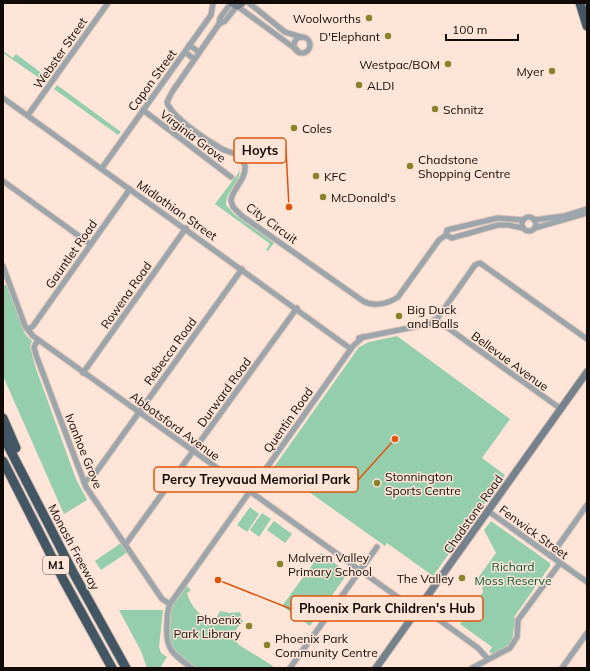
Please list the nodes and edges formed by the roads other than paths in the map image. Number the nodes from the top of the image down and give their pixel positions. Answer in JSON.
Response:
{"nodes":[{"id":1,"x":108,"y":3,"type":"edge"},
{"id":2,"x":213,"y":3,"type":"edge"},
{"id":3,"x":249,"y":3,"type":"edge"},
{"id":4,"x":580,"y":3,"type":"edge"},
{"id":5,"x":235,"y":4,"type":"edge"},
{"id":6,"x":587,"y":26,"type":"edge"},
{"id":7,"x":301,"y":37,"type":"junction"},
{"id":8,"x":189,"y":45,"type":"junction"},
{"id":9,"x":297,"y":50,"type":"junction"},
{"id":10,"x":185,"y":52,"type":"junction"},
{"id":11,"x":199,"y":52,"type":"junction"},
{"id":12,"x":194,"y":59,"type":"junction"},
{"id":13,"x":3,"y":98,"type":"edge"},
{"id":14,"x":143,"y":110,"type":"junction"},
{"id":15,"x":28,"y":115,"type":"junction"},
{"id":16,"x":102,"y":168,"type":"junction"},
{"id":17,"x":231,"y":177,"type":"dead end"},
{"id":18,"x":3,"y":182,"type":"edge"},
{"id":19,"x":130,"y":189,"type":"junction"},
{"id":20,"x":587,"y":209,"type":"edge"},
{"id":21,"x":587,"y":213,"type":"edge"},
{"id":22,"x":523,"y":220,"type":"junction"},
{"id":23,"x":534,"y":220,"type":"junction"},
{"id":24,"x":186,"y":228,"type":"junction"},
{"id":25,"x":523,"y":228,"type":"junction"},
{"id":26,"x":535,"y":228,"type":"junction"},
{"id":27,"x":446,"y":235,"type":"junction"},
{"id":28,"x":90,"y":244,"type":"junction"},
{"id":29,"x":3,"y":266,"type":"edge"},
{"id":30,"x":242,"y":269,"type":"junction"},
{"id":31,"x":297,"y":308,"type":"junction"},
{"id":32,"x":436,"y":320,"type":"junction"},
{"id":33,"x":28,"y":330,"type":"junction"},
{"id":34,"x":587,"y":339,"type":"edge"},
{"id":35,"x":38,"y":340,"type":"junction"},
{"id":36,"x":352,"y":347,"type":"junction"},
{"id":37,"x":587,"y":372,"type":"edge"},
{"id":38,"x":83,"y":373,"type":"junction"},
{"id":39,"x":560,"y":409,"type":"junction"},
{"id":40,"x":138,"y":412,"type":"junction"},
{"id":41,"x":3,"y":418,"type":"edge"},
{"id":42,"x":3,"y":436,"type":"edge"},
{"id":43,"x":194,"y":452,"type":"junction"},
{"id":44,"x":3,"y":461,"type":"edge"},
{"id":45,"x":84,"y":482,"type":"junction"},
{"id":46,"x":250,"y":492,"type":"junction"},
{"id":47,"x":33,"y":494,"type":"junction"},
{"id":48,"x":587,"y":505,"type":"edge"},
{"id":49,"x":488,"y":511,"type":"junction"},
{"id":50,"x":125,"y":545,"type":"junction"},
{"id":51,"x":377,"y":547,"type":"dead end"},
{"id":52,"x":550,"y":556,"type":"junction"},
{"id":53,"x":560,"y":563,"type":"junction"},
{"id":54,"x":360,"y":571,"type":"junction"},
{"id":55,"x":587,"y":582,"type":"edge"},
{"id":56,"x":170,"y":604,"type":"junction"},
{"id":57,"x":419,"y":609,"type":"junction"},
{"id":58,"x":587,"y":633,"type":"edge"},
{"id":59,"x":488,"y":660,"type":"junction"},
{"id":60,"x":112,"y":668,"type":"edge"},
{"id":61,"x":126,"y":668,"type":"edge"},
{"id":62,"x":192,"y":668,"type":"edge"},
{"id":63,"x":290,"y":668,"type":"edge"},
{"id":64,"x":376,"y":668,"type":"edge"},
{"id":65,"x":472,"y":668,"type":"edge"},
{"id":66,"x":562,"y":668,"type":"edge"}],
"edges":[{"from":1,"to":15,"type":"street","name":"Webster Street"},
{"from":2,"to":8,"type":"street","name":"Capon Street"},
{"from":3,"to":7,"type":"street"},
{"from":4,"to":6,"type":"highway"},
{"from":5,"to":9,"type":"street"},
{"from":5,"to":11,"type":"street","name":"City Circuit"},
{"from":7,"to":9,"type":"street"},
{"from":7,"to":9,"type":"street"},
{"from":8,"to":10,"type":"street","name":"Capon Street"},
{"from":8,"to":11,"type":"street"},
{"from":10,"to":12,"type":"street"},
{"from":10,"to":14,"type":"street","name":"Capon Street"},
{"from":11,"to":12,"type":"street","name":"City Circuit"},
{"from":12,"to":27,"type":"street","name":"City Circuit"},
{"from":13,"to":15,"type":"street","name":"Midlothian Street"},
{"from":14,"to":16,"type":"street","name":"Capon Street"},
{"from":14,"to":17,"type":"street","name":"Virginia Grove"},
{"from":15,"to":16,"type":"street","name":"Midlothian Street"},
{"from":16,"to":19,"type":"street","name":"Midlothian Street"},
{"from":18,"to":28,"type":"street"},
{"from":19,"to":24,"type":"street","name":"Midlothian Street"},
{"from":19,"to":28,"type":"street","name":"Gauntlet Road"},
{"from":20,"to":23,"type":"street"},
{"from":21,"to":26,"type":"street"},
{"from":22,"to":23,"type":"street"},
{"from":22,"to":25,"type":"street"},
{"from":22,"to":27,"type":"street","name":"City Circuit"},
{"from":23,"to":26,"type":"street"},
{"from":24,"to":30,"type":"street","name":"Midlothian Street"},
{"from":24,"to":38,"type":"street","name":"Rowena Road"},
{"from":25,"to":26,"type":"street"},
{"from":25,"to":27,"type":"street"},
{"from":28,"to":33,"type":"street","name":"Gauntlet Road"},
{"from":29,"to":33,"type":"street"},
{"from":30,"to":31,"type":"street","name":"Midlothian Street"},
{"from":30,"to":40,"type":"street","name":"Rebecca Road"},
{"from":31,"to":36,"type":"street","name":"Midlothian Street"},
{"from":31,"to":43,"type":"street","name":"Durward Road"},
{"from":32,"to":34,"type":"street"},
{"from":32,"to":36,"type":"street","name":"Quentin Road"},
{"from":32,"to":39,"type":"street","name":"Bellevue Avenue"},
{"from":33,"to":35,"type":"street"},
{"from":35,"to":38,"type":"street","name":"Abbotsford Avenue"},
{"from":35,"to":45,"type":"street","name":"Ivanhoe Grove"},
{"from":36,"to":46,"type":"street","name":"Quentin Road"},
{"from":37,"to":39,"type":"street","name":"Chadstone Road"},
{"from":38,"to":40,"type":"street","name":"Abbotsford Avenue"},
{"from":39,"to":49,"type":"street","name":"Chadstone Road"},
{"from":40,"to":43,"type":"street","name":"Abbotsford Avenue"},
{"from":40,"to":45,"type":"street","name":"Rebecca Road"},
{"from":41,"to":47,"type":"highway"},
{"from":42,"to":47,"type":"highway","name":"Monash Freeway","number":"M1"},
{"from":43,"to":46,"type":"street","name":"Abbotsford Avenue"},
{"from":43,"to":50,"type":"street","name":"Durward Road"},
{"from":44,"to":60,"type":"highway","name":"Monash Freeway","number":"M1"},
{"from":45,"to":50,"type":"street","name":"Ivanhoe Grove"},
{"from":46,"to":54,"type":"street","name":"Abbotsford Avenue"},
{"from":46,"to":56,"type":"street","name":"Quentin Road"},
{"from":47,"to":61,"type":"highway","name":"Monash Freeway","number":"M1"},
{"from":48,"to":52,"type":"street"},
{"from":49,"to":52,"type":"street","name":"Fenwick Street"},
{"from":49,"to":57,"type":"street","name":"Chadstone Road"},
{"from":50,"to":56,"type":"street","name":"Ivanhoe Grove"},
{"from":51,"to":54,"type":"street"},
{"from":52,"to":53,"type":"street","name":"Fenwick Street"},
{"from":53,"to":55,"type":"street","name":"Fenwick Street"},
{"from":53,"to":59,"type":"street"},
{"from":54,"to":57,"type":"street","name":"Abbotsford Avenue"},
{"from":54,"to":63,"type":"street"},
{"from":56,"to":62,"type":"street"},
{"from":57,"to":59,"type":"street","name":"Abbotsford Avenue"},
{"from":57,"to":64,"type":"street","name":"Chadstone Road"},
{"from":58,"to":66,"type":"street"},
{"from":59,"to":65,"type":"street"}]}
